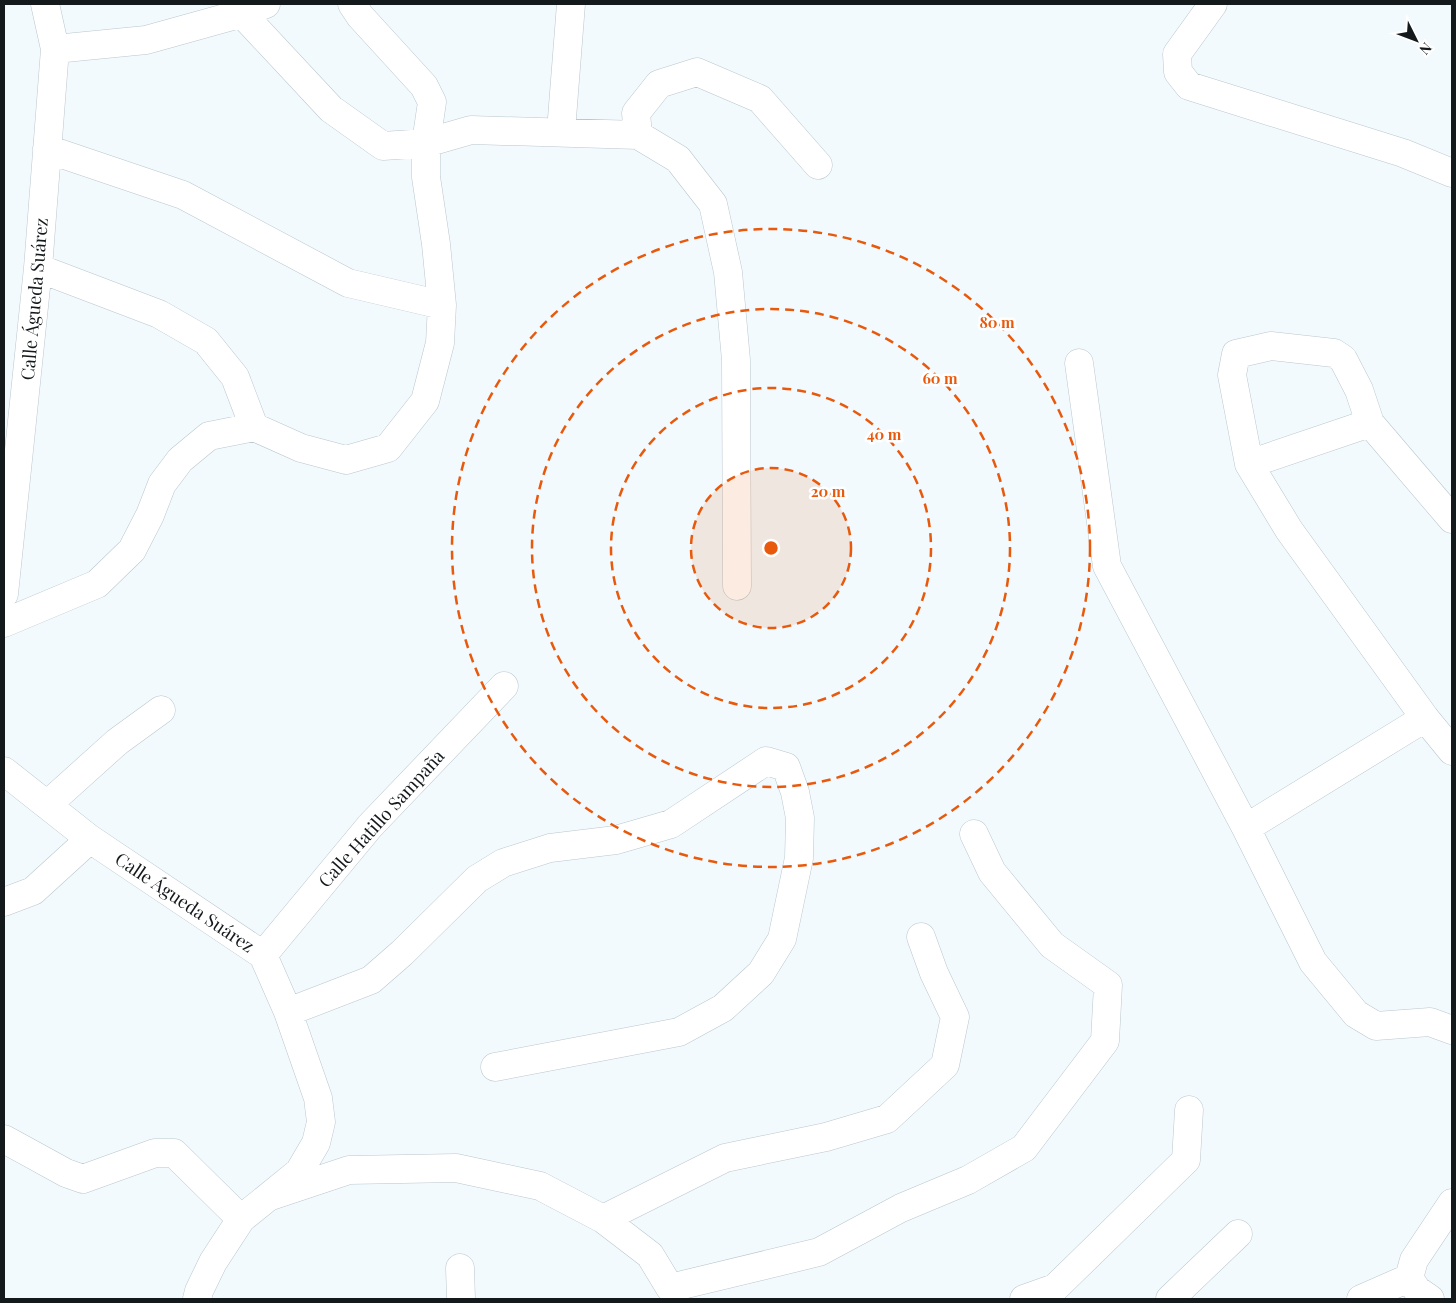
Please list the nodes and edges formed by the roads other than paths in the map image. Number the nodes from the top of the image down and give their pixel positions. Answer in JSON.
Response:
{"nodes":[{"id":1,"x":46,"y":4,"type":"edge"},
{"id":2,"x":352,"y":4,"type":"edge"},
{"id":3,"x":571,"y":4,"type":"edge"},
{"id":4,"x":1213,"y":4,"type":"edge"},
{"id":5,"x":247,"y":7,"type":"edge"},
{"id":6,"x":55,"y":48,"type":"junction"},
{"id":7,"x":560,"y":132,"type":"junction"},
{"id":8,"x":638,"y":135,"type":"junction"},
{"id":9,"x":426,"y":143,"type":"junction"},
{"id":10,"x":47,"y":149,"type":"junction"},
{"id":11,"x":818,"y":165,"type":"dead end"},
{"id":12,"x":1452,"y":172,"type":"edge"},
{"id":13,"x":38,"y":268,"type":"junction"},
{"id":14,"x":442,"y":305,"type":"junction"},
{"id":15,"x":1079,"y":363,"type":"dead end"},
{"id":16,"x":1370,"y":423,"type":"junction"},
{"id":17,"x":254,"y":427,"type":"junction"},
{"id":18,"x":1249,"y":464,"type":"junction"},
{"id":19,"x":1452,"y":519,"type":"edge"},
{"id":20,"x":738,"y":586,"type":"dead end"},
{"id":21,"x":4,"y":594,"type":"edge"},
{"id":22,"x":4,"y":623,"type":"edge"},
{"id":23,"x":504,"y":686,"type":"dead end"},
{"id":24,"x":162,"y":710,"type":"dead end"},
{"id":25,"x":1425,"y":718,"type":"junction"},
{"id":26,"x":1452,"y":751,"type":"edge"},
{"id":27,"x":4,"y":771,"type":"edge"},
{"id":28,"x":47,"y":805,"type":"junction"},
{"id":29,"x":1246,"y":828,"type":"junction"},
{"id":30,"x":974,"y":834,"type":"dead end"},
{"id":31,"x":90,"y":839,"type":"junction"},
{"id":32,"x":4,"y":902,"type":"edge"},
{"id":33,"x":921,"y":937,"type":"dead end"},
{"id":34,"x":262,"y":954,"type":"junction"},
{"id":35,"x":288,"y":1012,"type":"junction"},
{"id":36,"x":1452,"y":1030,"type":"edge"},
{"id":37,"x":495,"y":1067,"type":"dead end"},
{"id":38,"x":1189,"y":1110,"type":"dead end"},
{"id":39,"x":4,"y":1139,"type":"edge"},
{"id":40,"x":268,"y":1197,"type":"junction"},
{"id":41,"x":1452,"y":1203,"type":"edge"},
{"id":42,"x":241,"y":1219,"type":"junction"},
{"id":43,"x":604,"y":1219,"type":"junction"},
{"id":44,"x":1238,"y":1234,"type":"dead end"},
{"id":45,"x":460,"y":1268,"type":"dead end"},
{"id":46,"x":1409,"y":1278,"type":"junction"},
{"id":47,"x":671,"y":1294,"type":"edge"},
{"id":48,"x":197,"y":1299,"type":"edge"},
{"id":49,"x":461,"y":1299,"type":"edge"},
{"id":50,"x":1024,"y":1299,"type":"edge"},
{"id":51,"x":1170,"y":1299,"type":"edge"},
{"id":52,"x":1361,"y":1299,"type":"edge"},
{"id":53,"x":1430,"y":1299,"type":"edge"}],
"edges":[{"from":1,"to":6,"type":"street","name":"Calle Águeda Suárez"},
{"from":2,"to":9,"type":"street"},
{"from":3,"to":7,"type":"street"},
{"from":4,"to":12,"type":"street"},
{"from":5,"to":6,"type":"street"},
{"from":5,"to":9,"type":"street"},
{"from":6,"to":10,"type":"street","name":"Calle Águeda Suárez"},
{"from":7,"to":8,"type":"street"},
{"from":7,"to":9,"type":"street"},
{"from":8,"to":11,"type":"street"},
{"from":8,"to":20,"type":"street"},
{"from":9,"to":14,"type":"street"},
{"from":10,"to":13,"type":"street","name":"Calle Águeda Suárez"},
{"from":10,"to":14,"type":"street"},
{"from":13,"to":17,"type":"street"},
{"from":13,"to":21,"type":"street","name":"Calle Águeda Suárez"},
{"from":14,"to":17,"type":"street"},
{"from":15,"to":29,"type":"street"},
{"from":16,"to":18,"type":"street"},
{"from":16,"to":18,"type":"street"},
{"from":16,"to":19,"type":"street"},
{"from":17,"to":22,"type":"street"},
{"from":18,"to":25,"type":"street"},
{"from":23,"to":34,"type":"street","name":"Calle Hatillo Sampaña"},
{"from":24,"to":28,"type":"street"},
{"from":25,"to":26,"type":"street"},
{"from":25,"to":29,"type":"street"},
{"from":27,"to":28,"type":"street","name":"Calle Águeda Suárez"},
{"from":28,"to":31,"type":"street","name":"Calle Águeda Suárez"},
{"from":29,"to":36,"type":"street"},
{"from":30,"to":47,"type":"street"},
{"from":31,"to":32,"type":"street"},
{"from":31,"to":34,"type":"street","name":"Calle Águeda Suárez"},
{"from":33,"to":43,"type":"street"},
{"from":34,"to":35,"type":"street","name":"Calle Águeda Suárez"},
{"from":35,"to":37,"type":"street"},
{"from":35,"to":40,"type":"street","name":"Calle Águeda Suárez"},
{"from":38,"to":50,"type":"street"},
{"from":39,"to":42,"type":"street"},
{"from":40,"to":42,"type":"street","name":"Calle Águeda Suárez"},
{"from":40,"to":43,"type":"street"},
{"from":41,"to":46,"type":"street"},
{"from":42,"to":48,"type":"street","name":"Calle Águeda Suárez"},
{"from":43,"to":47,"type":"street"},
{"from":44,"to":51,"type":"street"},
{"from":45,"to":49,"type":"street"},
{"from":46,"to":52,"type":"street"},
{"from":46,"to":53,"type":"street"}]}
